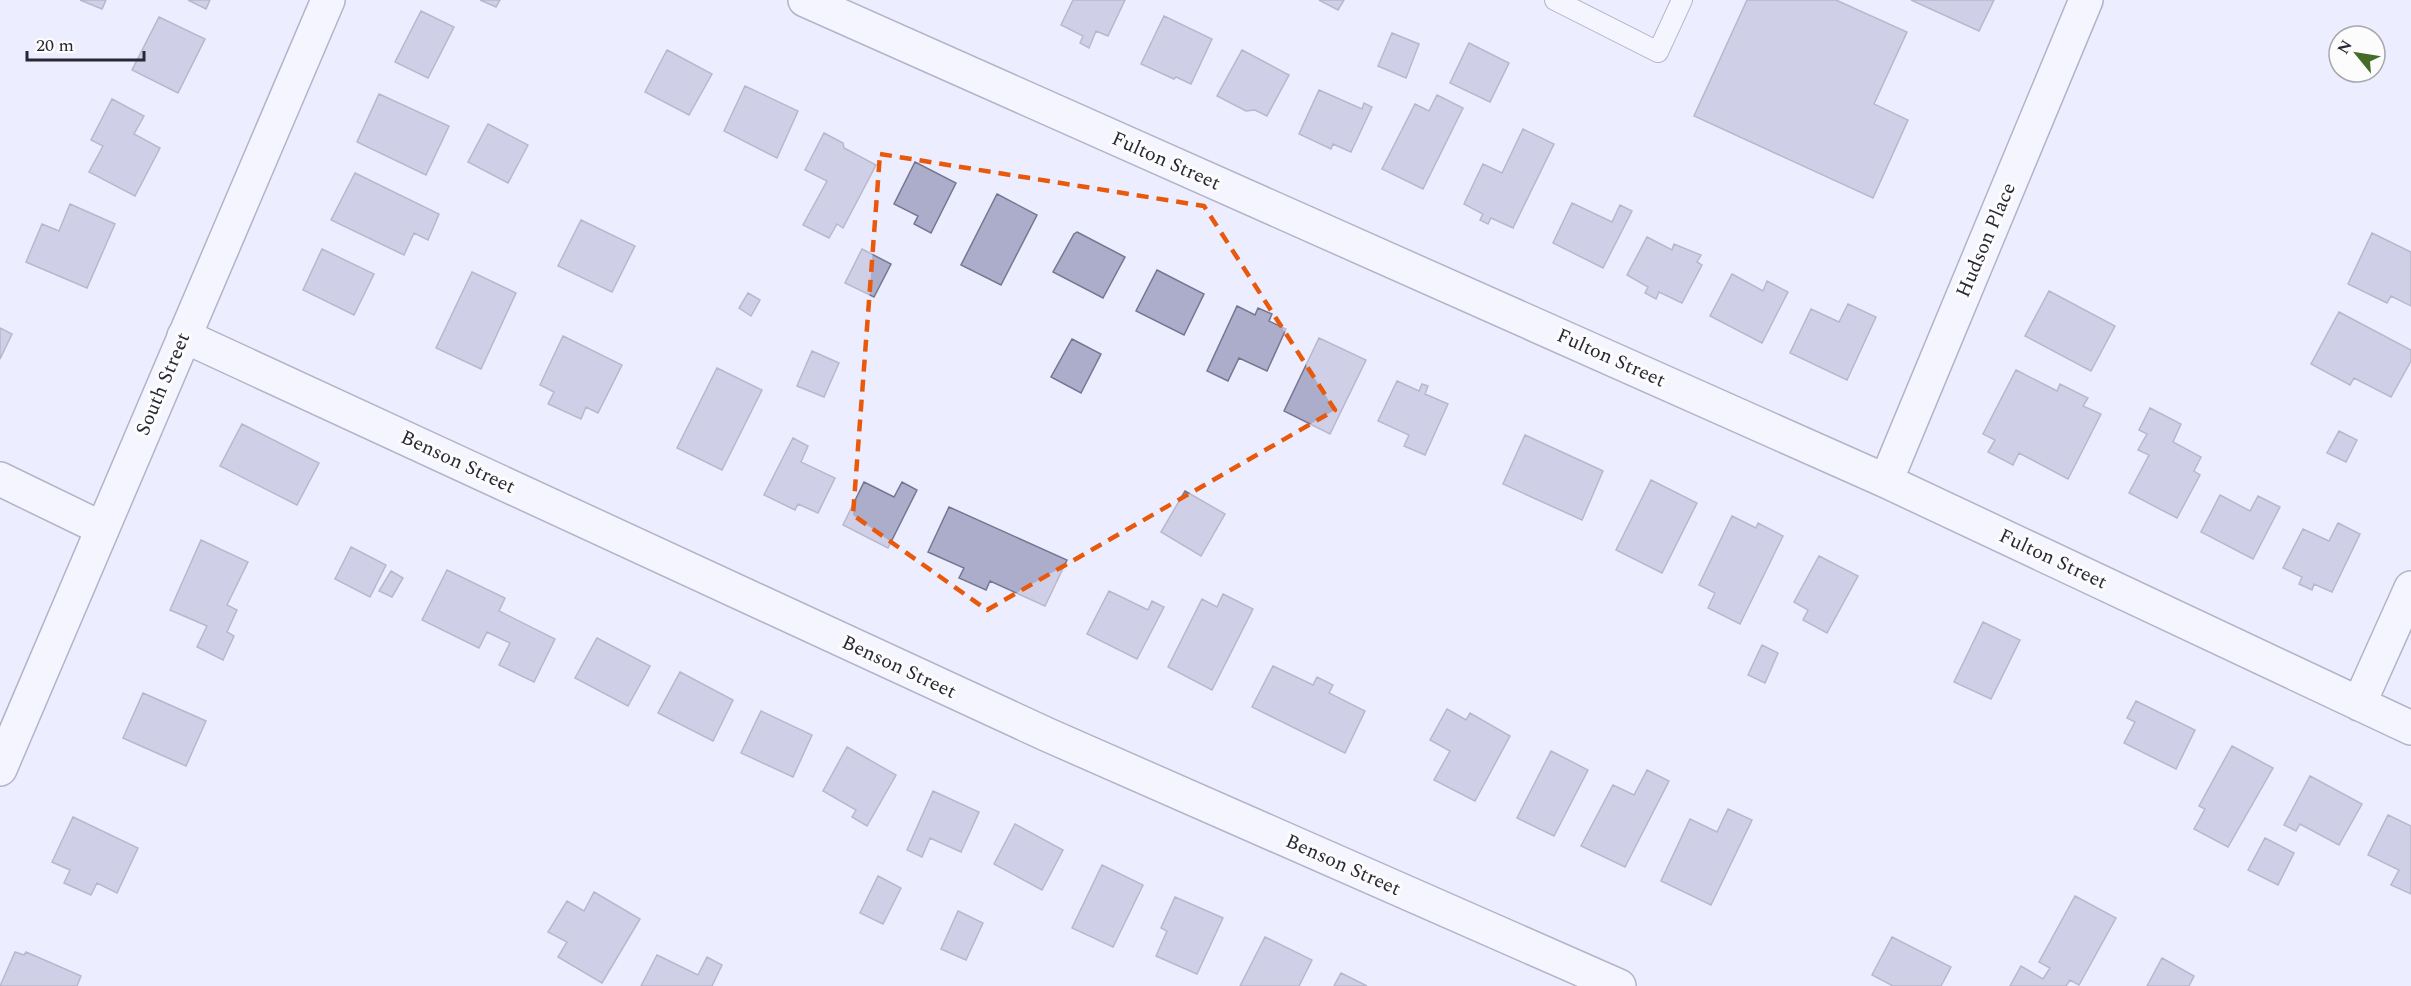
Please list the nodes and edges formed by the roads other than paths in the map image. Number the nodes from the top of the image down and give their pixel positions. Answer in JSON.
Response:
{"nodes":[{"id":1,"x":328,"y":0,"type":"edge"},
{"id":2,"x":805,"y":0,"type":"edge"},
{"id":3,"x":1555,"y":0,"type":"edge"},
{"id":4,"x":1682,"y":0,"type":"edge"},
{"id":5,"x":2086,"y":0,"type":"edge"},
{"id":6,"x":184,"y":336,"type":"junction"},
{"id":7,"x":0,"y":479,"type":"edge"},
{"id":8,"x":1886,"y":481,"type":"junction"},
{"id":9,"x":101,"y":528,"type":"junction"},
{"id":10,"x":2411,"y":588,"type":"edge"},
{"id":11,"x":2359,"y":704,"type":"junction"},
{"id":12,"x":2411,"y":728,"type":"edge"},
{"id":13,"x":0,"y":769,"type":"edge"},
{"id":14,"x":1619,"y":986,"type":"edge"}],
"edges":[{"from":1,"to":6,"type":"street","name":"South Street"},
{"from":2,"to":8,"type":"street","name":"Fulton Street"},
{"from":3,"to":4,"type":"lane"},
{"from":5,"to":8,"type":"street","name":"Hudson Place"},
{"from":6,"to":9,"type":"street","name":"South Street"},
{"from":6,"to":14,"type":"street","name":"Benson Street"},
{"from":7,"to":9,"type":"street"},
{"from":8,"to":11,"type":"street","name":"Fulton Street"},
{"from":9,"to":13,"type":"street","name":"South Street"},
{"from":10,"to":11,"type":"street"},
{"from":11,"to":12,"type":"street","name":"Fulton Street"}]}
